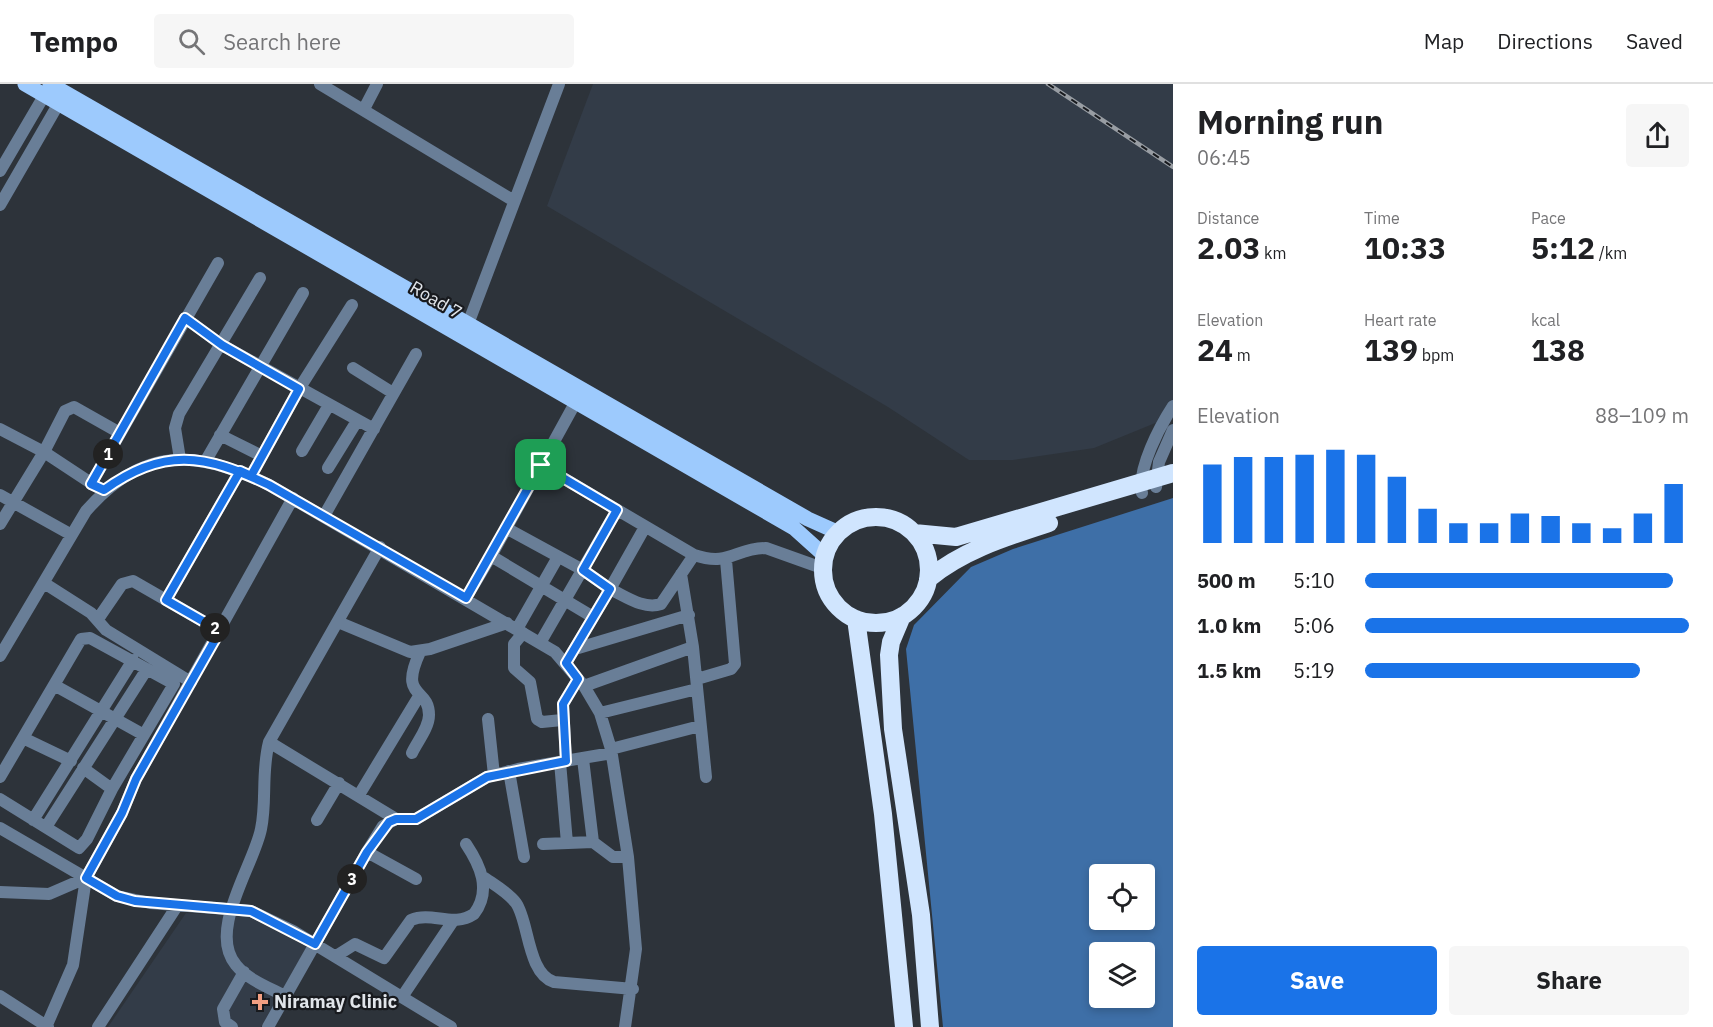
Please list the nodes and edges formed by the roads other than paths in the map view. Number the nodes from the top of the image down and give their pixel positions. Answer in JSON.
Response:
{"nodes":[{"id":1,"x":25,"y":84,"type":"edge"},
{"id":2,"x":320,"y":84,"type":"edge"},
{"id":3,"x":377,"y":84,"type":"edge"},
{"id":4,"x":559,"y":84,"type":"edge"},
{"id":5,"x":54,"y":92,"type":"edge"},
{"id":6,"x":363,"y":109,"type":"junction"},
{"id":7,"x":0,"y":171,"type":"edge"},
{"id":8,"x":514,"y":201,"type":"junction"},
{"id":9,"x":0,"y":205,"type":"edge"},
{"id":10,"x":218,"y":263,"type":"dead end"},
{"id":11,"x":260,"y":278,"type":"dead end"},
{"id":12,"x":303,"y":293,"type":"dead end"},
{"id":13,"x":352,"y":305,"type":"dead end"},
{"id":14,"x":185,"y":318,"type":"junction"},
{"id":15,"x":468,"y":324,"type":"junction"},
{"id":16,"x":222,"y":345,"type":"junction"},
{"id":17,"x":416,"y":354,"type":"dead end"},
{"id":18,"x":260,"y":366,"type":"junction"},
{"id":19,"x":353,"y":368,"type":"dead end"},
{"id":20,"x":299,"y":389,"type":"junction"},
{"id":21,"x":393,"y":393,"type":"junction"},
{"id":22,"x":579,"y":396,"type":"junction"},
{"id":23,"x":329,"y":405,"type":"junction"},
{"id":24,"x":1173,"y":406,"type":"edge"},
{"id":25,"x":357,"y":421,"type":"junction"},
{"id":26,"x":0,"y":429,"type":"edge"},
{"id":27,"x":374,"y":429,"type":"junction"},
{"id":28,"x":1173,"y":430,"type":"edge"},
{"id":29,"x":120,"y":433,"type":"junction"},
{"id":30,"x":220,"y":435,"type":"junction"},
{"id":31,"x":302,"y":451,"type":"dead end"},
{"id":32,"x":44,"y":452,"type":"junction"},
{"id":33,"x":262,"y":456,"type":"junction"},
{"id":34,"x":180,"y":459,"type":"junction"},
{"id":35,"x":205,"y":462,"type":"junction"},
{"id":36,"x":541,"y":465,"type":"junction"},
{"id":37,"x":328,"y":468,"type":"dead end"},
{"id":38,"x":245,"y":473,"type":"junction"},
{"id":39,"x":1173,"y":473,"type":"edge"},
{"id":40,"x":91,"y":484,"type":"junction"},
{"id":41,"x":1153,"y":485,"type":"edge"},
{"id":42,"x":104,"y":490,"type":"junction"},
{"id":43,"x":0,"y":495,"type":"edge"},
{"id":44,"x":293,"y":498,"type":"junction"},
{"id":45,"x":13,"y":502,"type":"junction"},
{"id":46,"x":617,"y":510,"type":"junction"},
{"id":47,"x":324,"y":516,"type":"junction"},
{"id":48,"x":0,"y":524,"type":"edge"},
{"id":49,"x":645,"y":527,"type":"junction"},
{"id":50,"x":506,"y":528,"type":"junction"},
{"id":51,"x":837,"y":532,"type":"junction"},
{"id":52,"x":914,"y":533,"type":"junction"},
{"id":53,"x":70,"y":534,"type":"junction"},
{"id":54,"x":380,"y":547,"type":"junction"},
{"id":55,"x":694,"y":555,"type":"junction"},
{"id":56,"x":491,"y":556,"type":"junction"},
{"id":57,"x":558,"y":557,"type":"junction"},
{"id":58,"x":726,"y":560,"type":"junction"},
{"id":59,"x":823,"y":562,"type":"junction"},
{"id":60,"x":583,"y":570,"type":"junction"},
{"id":61,"x":681,"y":574,"type":"junction"},
{"id":62,"x":928,"y":579,"type":"junction"},
{"id":63,"x":44,"y":582,"type":"junction"},
{"id":64,"x":541,"y":586,"type":"junction"},
{"id":65,"x":610,"y":589,"type":"junction"},
{"id":66,"x":466,"y":598,"type":"junction"},
{"id":67,"x":166,"y":600,"type":"junction"},
{"id":68,"x":565,"y":601,"type":"junction"},
{"id":69,"x":689,"y":615,"type":"junction"},
{"id":70,"x":902,"y":616,"type":"junction"},
{"id":71,"x":593,"y":617,"type":"junction"},
{"id":72,"x":98,"y":619,"type":"junction"},
{"id":73,"x":856,"y":619,"type":"junction"},
{"id":74,"x":338,"y":622,"type":"junction"},
{"id":75,"x":516,"y":628,"type":"junction"},
{"id":76,"x":220,"y":631,"type":"junction"},
{"id":77,"x":5,"y":636,"type":"edge"},
{"id":78,"x":540,"y":643,"type":"junction"},
{"id":79,"x":693,"y":647,"type":"junction"},
{"id":80,"x":575,"y":649,"type":"junction"},
{"id":81,"x":420,"y":652,"type":"junction"},
{"id":82,"x":0,"y":656,"type":"edge"},
{"id":83,"x":141,"y":662,"type":"junction"},
{"id":84,"x":566,"y":663,"type":"junction"},
{"id":85,"x":191,"y":682,"type":"junction"},
{"id":86,"x":581,"y":683,"type":"junction"},
{"id":87,"x":697,"y":684,"type":"junction"},
{"id":88,"x":54,"y":685,"type":"junction"},
{"id":89,"x":419,"y":696,"type":"junction"},
{"id":90,"x":101,"y":711,"type":"junction"},
{"id":91,"x":600,"y":713,"type":"junction"},
{"id":92,"x":115,"y":719,"type":"junction"},
{"id":93,"x":488,"y":719,"type":"dead end"},
{"id":94,"x":562,"y":720,"type":"junction"},
{"id":95,"x":700,"y":726,"type":"junction"},
{"id":96,"x":144,"y":735,"type":"junction"},
{"id":97,"x":23,"y":738,"type":"junction"},
{"id":98,"x":269,"y":742,"type":"junction"},
{"id":99,"x":612,"y":751,"type":"junction"},
{"id":100,"x":412,"y":753,"type":"dead end"},
{"id":101,"x":583,"y":759,"type":"junction"},
{"id":102,"x":71,"y":761,"type":"junction"},
{"id":103,"x":563,"y":762,"type":"junction"},
{"id":104,"x":83,"y":768,"type":"junction"},
{"id":105,"x":509,"y":771,"type":"junction"},
{"id":106,"x":494,"y":775,"type":"junction"},
{"id":107,"x":0,"y":777,"type":"edge"},
{"id":108,"x":706,"y":777,"type":"dead end"},
{"id":109,"x":339,"y":783,"type":"junction"},
{"id":110,"x":112,"y":789,"type":"junction"},
{"id":111,"x":359,"y":795,"type":"junction"},
{"id":112,"x":0,"y":799,"type":"edge"},
{"id":113,"x":396,"y":819,"type":"junction"},
{"id":114,"x":317,"y":820,"type":"dead end"},
{"id":115,"x":39,"y":823,"type":"junction"},
{"id":116,"x":0,"y":828,"type":"edge"},
{"id":117,"x":26,"y":841,"type":"junction"},
{"id":118,"x":593,"y":842,"type":"junction"},
{"id":119,"x":466,"y":843,"type":"dead end"},
{"id":120,"x":567,"y":843,"type":"junction"},
{"id":121,"x":543,"y":844,"type":"dead end"},
{"id":122,"x":367,"y":852,"type":"junction"},
{"id":123,"x":524,"y":857,"type":"dead end"},
{"id":124,"x":628,"y":857,"type":"junction"},
{"id":125,"x":482,"y":876,"type":"junction"},
{"id":126,"x":86,"y":878,"type":"junction"},
{"id":127,"x":416,"y":879,"type":"dead end"},
{"id":128,"x":0,"y":892,"type":"edge"},
{"id":129,"x":177,"y":906,"type":"junction"},
{"id":130,"x":231,"y":908,"type":"junction"},
{"id":131,"x":453,"y":921,"type":"junction"},
{"id":132,"x":315,"y":944,"type":"junction"},
{"id":133,"x":336,"y":956,"type":"junction"},
{"id":134,"x":244,"y":972,"type":"junction"},
{"id":135,"x":633,"y":989,"type":"junction"},
{"id":136,"x":0,"y":996,"type":"edge"},
{"id":137,"x":287,"y":997,"type":"junction"},
{"id":138,"x":402,"y":997,"type":"junction"},
{"id":139,"x":47,"y":1027,"type":"edge"},
{"id":140,"x":98,"y":1027,"type":"edge"},
{"id":141,"x":232,"y":1027,"type":"edge"},
{"id":142,"x":268,"y":1027,"type":"edge"},
{"id":143,"x":452,"y":1027,"type":"edge"},
{"id":144,"x":625,"y":1027,"type":"edge"},
{"id":145,"x":904,"y":1027,"type":"edge"},
{"id":146,"x":930,"y":1027,"type":"edge"}],
"edges":[{"from":1,"to":5,"type":"main road","name":"Road 7"},
{"from":2,"to":6,"type":"street"},
{"from":3,"to":6,"type":"street"},
{"from":4,"to":8,"type":"street"},
{"from":5,"to":7,"type":"street"},
{"from":5,"to":9,"type":"street"},
{"from":5,"to":15,"type":"main road","name":"Road 7"},
{"from":5,"to":22,"type":"main road","name":"Road 7"},
{"from":6,"to":8,"type":"street"},
{"from":8,"to":15,"type":"street"},
{"from":10,"to":14,"type":"street"},
{"from":11,"to":16,"type":"street"},
{"from":12,"to":18,"type":"street"},
{"from":13,"to":20,"type":"street"},
{"from":14,"to":16,"type":"street"},
{"from":14,"to":29,"type":"street"},
{"from":15,"to":22,"type":"main road","name":"Road 7"},
{"from":16,"to":18,"type":"street"},
{"from":16,"to":34,"type":"street"},
{"from":17,"to":21,"type":"street"},
{"from":18,"to":20,"type":"street"},
{"from":18,"to":30,"type":"street"},
{"from":19,"to":21,"type":"street"},
{"from":20,"to":23,"type":"street"},
{"from":20,"to":33,"type":"street"},
{"from":21,"to":27,"type":"street"},
{"from":22,"to":36,"type":"street"},
{"from":22,"to":51,"type":"main road","name":"Road 7"},
{"from":22,"to":59,"type":"main road","name":"Road 7"},
{"from":23,"to":25,"type":"street"},
{"from":23,"to":31,"type":"street"},
{"from":24,"to":41,"type":"street"},
{"from":25,"to":27,"type":"street"},
{"from":25,"to":37,"type":"street"},
{"from":26,"to":32,"type":"street"},
{"from":27,"to":47,"type":"street"},
{"from":28,"to":41,"type":"street"},
{"from":29,"to":32,"type":"street"},
{"from":29,"to":40,"type":"street"},
{"from":30,"to":33,"type":"street"},
{"from":30,"to":35,"type":"street"},
{"from":32,"to":40,"type":"street"},
{"from":32,"to":45,"type":"street"},
{"from":33,"to":38,"type":"street"},
{"from":34,"to":35,"type":"street"},
{"from":34,"to":42,"type":"street"},
{"from":35,"to":38,"type":"street"},
{"from":36,"to":46,"type":"street"},
{"from":36,"to":50,"type":"street"},
{"from":38,"to":44,"type":"street"},
{"from":38,"to":67,"type":"street"},
{"from":39,"to":41,"type":"highway"},
{"from":40,"to":42,"type":"street"},
{"from":41,"to":52,"type":"highway"},
{"from":41,"to":62,"type":"highway"},
{"from":42,"to":53,"type":"street"},
{"from":43,"to":45,"type":"street"},
{"from":44,"to":47,"type":"street"},
{"from":44,"to":76,"type":"street"},
{"from":45,"to":48,"type":"street"},
{"from":45,"to":53,"type":"street"},
{"from":46,"to":49,"type":"street"},
{"from":46,"to":60,"type":"street"},
{"from":47,"to":54,"type":"street"},
{"from":49,"to":55,"type":"street"},
{"from":49,"to":65,"type":"street"},
{"from":50,"to":56,"type":"street"},
{"from":50,"to":57,"type":"street"},
{"from":51,"to":52,"type":"highway"},
{"from":51,"to":59,"type":"highway"},
{"from":52,"to":62,"type":"highway"},
{"from":53,"to":63,"type":"street"},
{"from":54,"to":66,"type":"street"},
{"from":54,"to":74,"type":"street"},
{"from":55,"to":58,"type":"street"},
{"from":55,"to":61,"type":"street"},
{"from":56,"to":64,"type":"street"},
{"from":56,"to":66,"type":"street"},
{"from":57,"to":60,"type":"street"},
{"from":57,"to":64,"type":"street"},
{"from":58,"to":59,"type":"street"},
{"from":58,"to":87,"type":"street"},
{"from":59,"to":73,"type":"highway"},
{"from":60,"to":65,"type":"street"},
{"from":60,"to":68,"type":"street"},
{"from":61,"to":65,"type":"street"},
{"from":61,"to":69,"type":"street"},
{"from":62,"to":70,"type":"highway"},
{"from":63,"to":72,"type":"street"},
{"from":63,"to":77,"type":"street"},
{"from":64,"to":68,"type":"street"},
{"from":64,"to":75,"type":"street"},
{"from":65,"to":71,"type":"street"},
{"from":66,"to":75,"type":"street"},
{"from":67,"to":72,"type":"street"},
{"from":67,"to":76,"type":"street"},
{"from":68,"to":71,"type":"street"},
{"from":68,"to":78,"type":"street"},
{"from":69,"to":79,"type":"street"},
{"from":69,"to":80,"type":"street"},
{"from":70,"to":73,"type":"highway"},
{"from":70,"to":146,"type":"highway"},
{"from":71,"to":80,"type":"street"},
{"from":72,"to":83,"type":"street"},
{"from":73,"to":145,"type":"highway"},
{"from":74,"to":81,"type":"street"},
{"from":74,"to":98,"type":"street"},
{"from":75,"to":78,"type":"street"},
{"from":75,"to":81,"type":"street"},
{"from":75,"to":94,"type":"street"},
{"from":76,"to":85,"type":"street"},
{"from":77,"to":82,"type":"street"},
{"from":78,"to":84,"type":"street"},
{"from":79,"to":86,"type":"street"},
{"from":79,"to":87,"type":"street"},
{"from":80,"to":84,"type":"street"},
{"from":81,"to":89,"type":"street"},
{"from":83,"to":85,"type":"street"},
{"from":83,"to":88,"type":"street"},
{"from":83,"to":90,"type":"street"},
{"from":83,"to":92,"type":"street"},
{"from":83,"to":96,"type":"street"},
{"from":84,"to":86,"type":"street"},
{"from":85,"to":126,"type":"street"},
{"from":86,"to":91,"type":"street"},
{"from":86,"to":94,"type":"street"},
{"from":87,"to":91,"type":"street"},
{"from":87,"to":95,"type":"street"},
{"from":88,"to":90,"type":"street"},
{"from":88,"to":97,"type":"street"},
{"from":89,"to":100,"type":"street"},
{"from":89,"to":111,"type":"street"},
{"from":90,"to":92,"type":"street"},
{"from":90,"to":102,"type":"street"},
{"from":91,"to":99,"type":"street"},
{"from":92,"to":96,"type":"street"},
{"from":92,"to":104,"type":"street"},
{"from":93,"to":106,"type":"street"},
{"from":94,"to":103,"type":"street"},
{"from":95,"to":99,"type":"street"},
{"from":95,"to":108,"type":"street"},
{"from":96,"to":110,"type":"street"},
{"from":97,"to":102,"type":"street"},
{"from":97,"to":107,"type":"street"},
{"from":98,"to":109,"type":"street"},
{"from":98,"to":130,"type":"street"},
{"from":99,"to":101,"type":"street"},
{"from":99,"to":124,"type":"street"},
{"from":101,"to":103,"type":"street"},
{"from":101,"to":118,"type":"street"},
{"from":102,"to":115,"type":"street"},
{"from":103,"to":105,"type":"street"},
{"from":103,"to":120,"type":"street"},
{"from":104,"to":110,"type":"street"},
{"from":104,"to":115,"type":"street"},
{"from":105,"to":106,"type":"street"},
{"from":105,"to":123,"type":"street"},
{"from":106,"to":113,"type":"street"},
{"from":109,"to":111,"type":"street"},
{"from":109,"to":114,"type":"street"},
{"from":110,"to":115,"type":"street"},
{"from":111,"to":113,"type":"street"},
{"from":112,"to":115,"type":"street"},
{"from":113,"to":122,"type":"street"},
{"from":115,"to":117,"type":"street"},
{"from":116,"to":117,"type":"street"},
{"from":117,"to":126,"type":"street"},
{"from":118,"to":120,"type":"street"},
{"from":118,"to":124,"type":"street"},
{"from":119,"to":125,"type":"street"},
{"from":120,"to":121,"type":"street"},
{"from":122,"to":127,"type":"street"},
{"from":122,"to":132,"type":"street"},
{"from":124,"to":135,"type":"street"},
{"from":125,"to":131,"type":"street"},
{"from":125,"to":135,"type":"street"},
{"from":126,"to":128,"type":"street"},
{"from":126,"to":129,"type":"street"},
{"from":126,"to":139,"type":"street"},
{"from":129,"to":130,"type":"street"},
{"from":129,"to":140,"type":"street"},
{"from":130,"to":132,"type":"street"},
{"from":130,"to":134,"type":"street"},
{"from":131,"to":133,"type":"street"},
{"from":131,"to":138,"type":"street"},
{"from":132,"to":133,"type":"street"},
{"from":132,"to":137,"type":"street"},
{"from":133,"to":138,"type":"street"},
{"from":134,"to":137,"type":"street"},
{"from":134,"to":141,"type":"street"},
{"from":135,"to":144,"type":"street"},
{"from":136,"to":139,"type":"street"},
{"from":137,"to":142,"type":"street"},
{"from":138,"to":143,"type":"street"}]}
